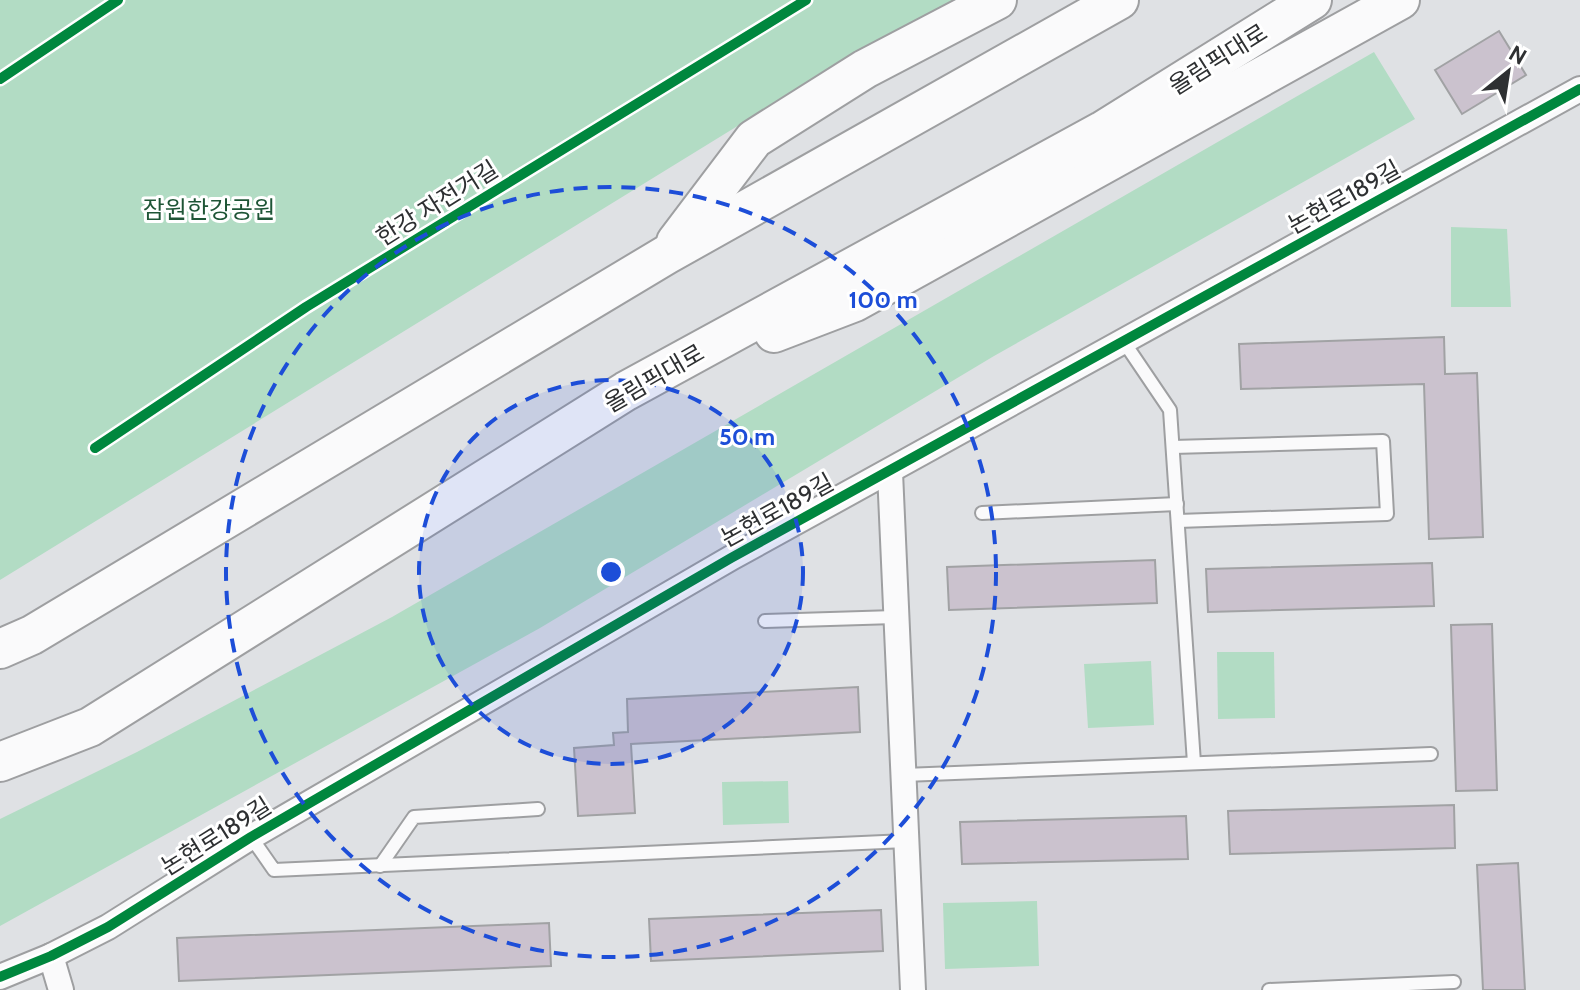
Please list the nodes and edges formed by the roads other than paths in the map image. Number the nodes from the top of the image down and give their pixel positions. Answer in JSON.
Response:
{"nodes":[{"id":1,"x":997,"y":0,"type":"edge"},
{"id":2,"x":1119,"y":0,"type":"edge"},
{"id":3,"x":1312,"y":0,"type":"edge"},
{"id":4,"x":1400,"y":0,"type":"edge"},
{"id":5,"x":1580,"y":89,"type":"edge"},
{"id":6,"x":666,"y":255,"type":"junction"},
{"id":7,"x":1124,"y":342,"type":"junction"},
{"id":8,"x":626,"y":391,"type":"junction"},
{"id":9,"x":1173,"y":447,"type":"junction"},
{"id":10,"x":890,"y":472,"type":"junction"},
{"id":11,"x":1177,"y":504,"type":"junction"},
{"id":12,"x":982,"y":513,"type":"dead end"},
{"id":13,"x":1178,"y":521,"type":"junction"},
{"id":14,"x":895,"y":617,"type":"junction"},
{"id":15,"x":765,"y":621,"type":"dead end"},
{"id":16,"x":0,"y":649,"type":"edge"},
{"id":17,"x":1431,"y":754,"type":"dead end"},
{"id":18,"x":0,"y":762,"type":"edge"},
{"id":19,"x":1194,"y":763,"type":"junction"},
{"id":20,"x":904,"y":775,"type":"junction"},
{"id":21,"x":538,"y":809,"type":"dead end"},
{"id":22,"x":251,"y":837,"type":"junction"},
{"id":23,"x":906,"y":841,"type":"junction"},
{"id":24,"x":380,"y":866,"type":"junction"},
{"id":25,"x":51,"y":956,"type":"junction"},
{"id":26,"x":0,"y":977,"type":"edge"},
{"id":27,"x":1454,"y":982,"type":"dead end"},
{"id":28,"x":61,"y":990,"type":"edge"},
{"id":29,"x":913,"y":990,"type":"edge"},
{"id":30,"x":1269,"y":990,"type":"edge"}],
"edges":[{"from":1,"to":6,"type":"highway"},
{"from":2,"to":6,"type":"highway"},
{"from":3,"to":8,"type":"highway","name":"올림픽대로"},
{"from":4,"to":8,"type":"highway"},
{"from":5,"to":7,"type":"street","name":"논현로189길"},
{"from":6,"to":16,"type":"highway"},
{"from":7,"to":9,"type":"lane"},
{"from":7,"to":10,"type":"street","name":"논현로189길"},
{"from":8,"to":18,"type":"highway","name":"올림픽대로"},
{"from":9,"to":11,"type":"lane"},
{"from":9,"to":13,"type":"lane"},
{"from":10,"to":14,"type":"street"},
{"from":10,"to":22,"type":"street","name":"논현로189길"},
{"from":11,"to":12,"type":"lane"},
{"from":11,"to":13,"type":"lane"},
{"from":13,"to":19,"type":"lane"},
{"from":14,"to":15,"type":"lane"},
{"from":14,"to":20,"type":"street"},
{"from":17,"to":19,"type":"lane"},
{"from":19,"to":20,"type":"lane"},
{"from":20,"to":23,"type":"street"},
{"from":21,"to":24,"type":"lane"},
{"from":22,"to":24,"type":"lane"},
{"from":22,"to":25,"type":"street","name":"논현로189길"},
{"from":23,"to":24,"type":"lane"},
{"from":23,"to":29,"type":"street"},
{"from":25,"to":26,"type":"street","name":"논현로189길"},
{"from":25,"to":28,"type":"street"},
{"from":27,"to":30,"type":"lane"}]}
